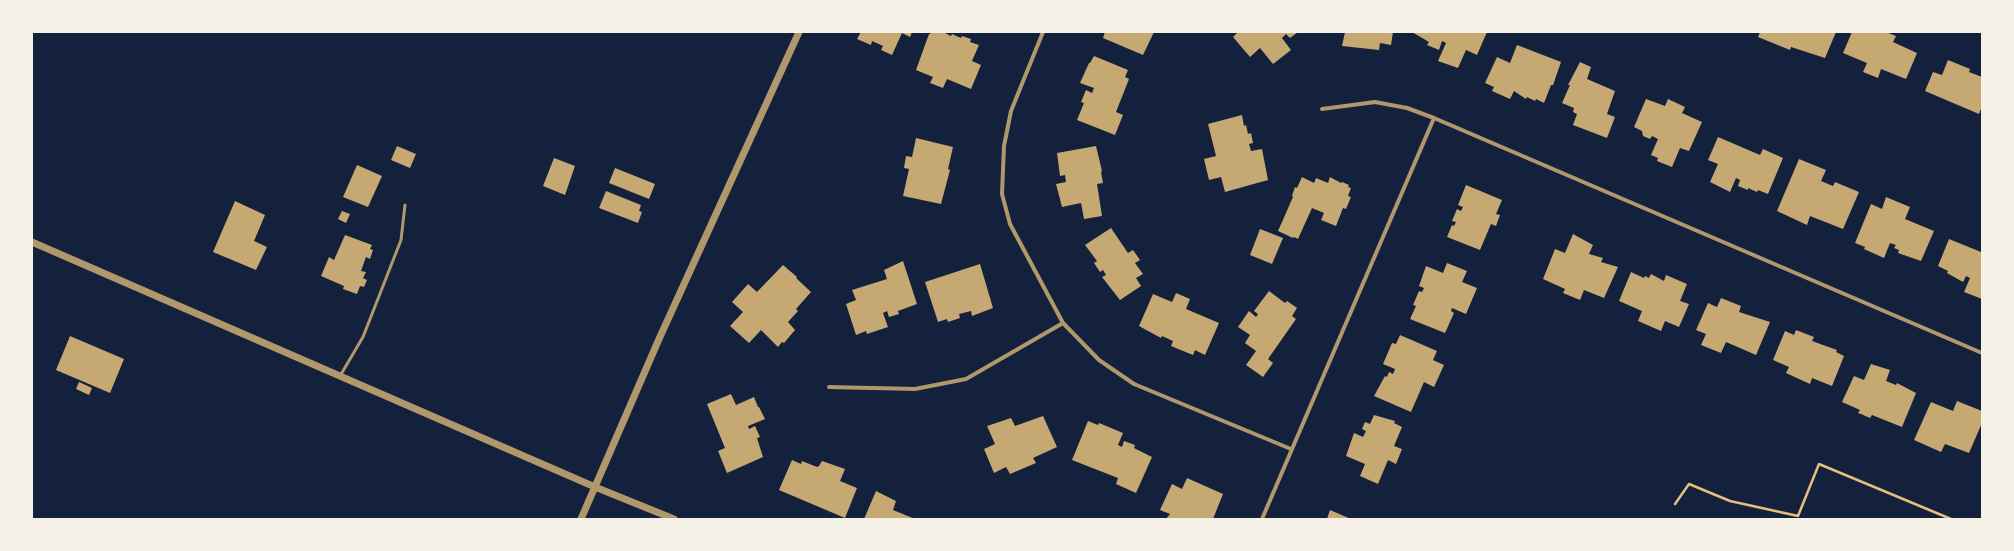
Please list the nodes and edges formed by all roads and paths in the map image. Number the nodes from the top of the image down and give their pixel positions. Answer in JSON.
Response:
{"nodes":[{"id":1,"x":799,"y":32,"type":"edge"},
{"id":2,"x":1043,"y":32,"type":"edge"},
{"id":3,"x":1322,"y":109,"type":"dead end"},
{"id":4,"x":1434,"y":118,"type":"junction"},
{"id":5,"x":405,"y":205,"type":"dead end"},
{"id":6,"x":32,"y":242,"type":"edge"},
{"id":7,"x":1064,"y":323,"type":"junction"},
{"id":8,"x":1982,"y":353,"type":"edge"},
{"id":9,"x":340,"y":376,"type":"junction"},
{"id":10,"x":829,"y":387,"type":"dead end"},
{"id":11,"x":1291,"y":449,"type":"junction"},
{"id":12,"x":595,"y":487,"type":"junction"},
{"id":13,"x":1675,"y":504,"type":"dead end"},
{"id":14,"x":581,"y":519,"type":"edge"},
{"id":15,"x":674,"y":519,"type":"edge"},
{"id":16,"x":1262,"y":519,"type":"edge"},
{"id":17,"x":1951,"y":519,"type":"edge"}],
"edges":[{"from":1,"to":12,"type":"street"},
{"from":2,"to":7,"type":"street"},
{"from":3,"to":4,"type":"street"},
{"from":4,"to":8,"type":"street"},
{"from":4,"to":11,"type":"street"},
{"from":5,"to":9,"type":"lane"},
{"from":6,"to":9,"type":"street"},
{"from":7,"to":10,"type":"street"},
{"from":7,"to":11,"type":"street"},
{"from":9,"to":12,"type":"street"},
{"from":11,"to":16,"type":"street"},
{"from":12,"to":14,"type":"street"},
{"from":12,"to":15,"type":"street"},
{"from":13,"to":17,"type":"path"}]}
